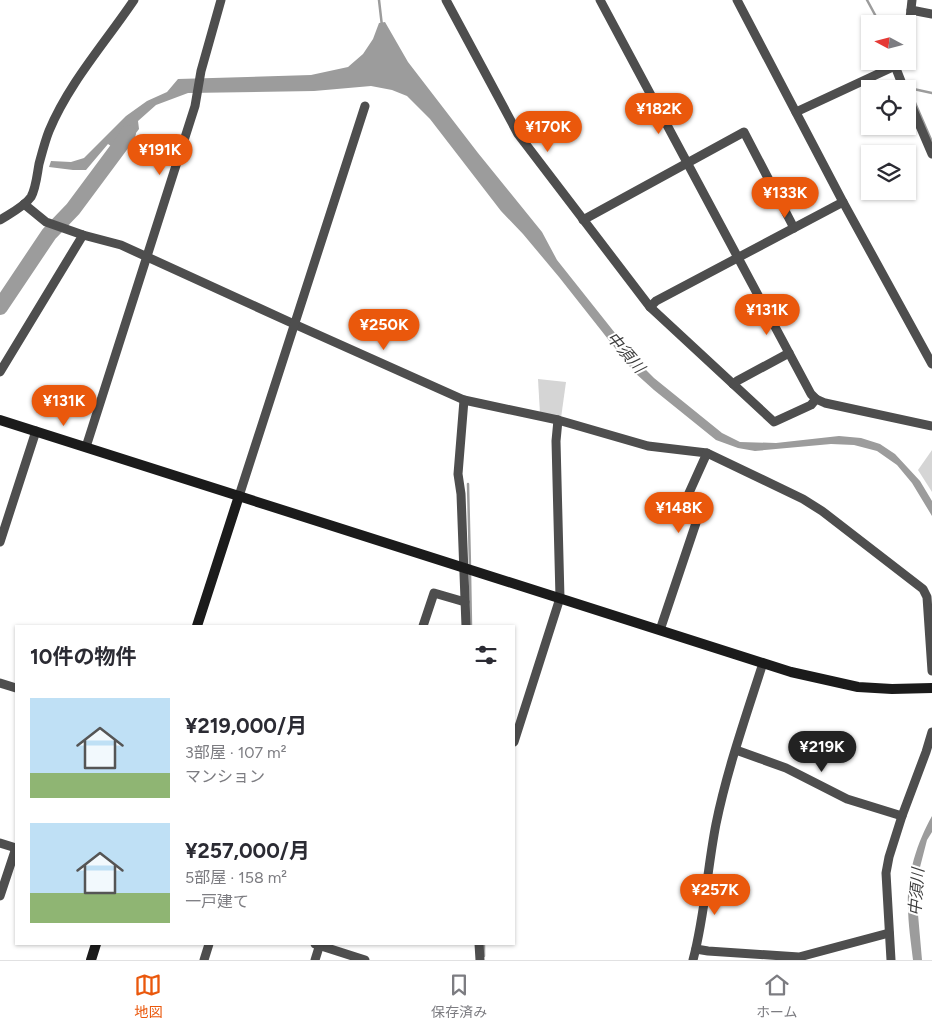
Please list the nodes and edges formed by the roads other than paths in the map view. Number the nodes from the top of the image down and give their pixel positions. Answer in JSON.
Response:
{"nodes":[{"id":1,"x":134,"y":0,"type":"edge"},
{"id":2,"x":221,"y":0,"type":"edge"},
{"id":3,"x":446,"y":0,"type":"edge"},
{"id":4,"x":600,"y":0,"type":"edge"},
{"id":5,"x":737,"y":0,"type":"edge"},
{"id":6,"x":912,"y":0,"type":"edge"},
{"id":7,"x":911,"y":10,"type":"junction"},
{"id":8,"x":932,"y":14,"type":"edge"},
{"id":9,"x":910,"y":15,"type":"edge"},
{"id":10,"x":884,"y":70,"type":"edge"},
{"id":11,"x":364,"y":106,"type":"dead end"},
{"id":12,"x":796,"y":112,"type":"junction"},
{"id":13,"x":916,"y":117,"type":"edge"},
{"id":14,"x":932,"y":154,"type":"edge"},
{"id":15,"x":688,"y":163,"type":"junction"},
{"id":16,"x":843,"y":202,"type":"junction"},
{"id":17,"x":24,"y":204,"type":"junction"},
{"id":18,"x":0,"y":220,"type":"edge"},
{"id":19,"x":583,"y":220,"type":"junction"},
{"id":20,"x":794,"y":228,"type":"junction"},
{"id":21,"x":83,"y":235,"type":"junction"},
{"id":22,"x":147,"y":257,"type":"junction"},
{"id":23,"x":739,"y":258,"type":"junction"},
{"id":24,"x":650,"y":307,"type":"junction"},
{"id":25,"x":294,"y":324,"type":"junction"},
{"id":26,"x":789,"y":353,"type":"junction"},
{"id":27,"x":932,"y":364,"type":"edge"},
{"id":28,"x":0,"y":372,"type":"edge"},
{"id":29,"x":733,"y":384,"type":"junction"},
{"id":30,"x":816,"y":399,"type":"junction"},
{"id":31,"x":464,"y":400,"type":"junction"},
{"id":32,"x":0,"y":420,"type":"edge"},
{"id":33,"x":558,"y":420,"type":"junction"},
{"id":34,"x":932,"y":426,"type":"edge"},
{"id":35,"x":36,"y":431,"type":"junction"},
{"id":36,"x":86,"y":447,"type":"junction"},
{"id":37,"x":708,"y":453,"type":"junction"},
{"id":38,"x":239,"y":496,"type":"junction"},
{"id":39,"x":0,"y":542,"type":"edge"},
{"id":40,"x":463,"y":567,"type":"junction"},
{"id":41,"x":560,"y":598,"type":"junction"},
{"id":42,"x":465,"y":602,"type":"junction"},
{"id":43,"x":197,"y":625,"type":"edge"},
{"id":44,"x":423,"y":625,"type":"edge"},
{"id":45,"x":466,"y":625,"type":"edge"},
{"id":46,"x":660,"y":630,"type":"junction"},
{"id":47,"x":763,"y":663,"type":"junction"},
{"id":48,"x":932,"y":671,"type":"edge"},
{"id":49,"x":0,"y":683,"type":"edge"},
{"id":50,"x":15,"y":688,"type":"edge"},
{"id":51,"x":932,"y":688,"type":"edge"},
{"id":52,"x":516,"y":728,"type":"edge"},
{"id":53,"x":932,"y":732,"type":"edge"},
{"id":54,"x":736,"y":750,"type":"junction"},
{"id":55,"x":902,"y":816,"type":"junction"},
{"id":56,"x":0,"y":843,"type":"edge"},
{"id":57,"x":15,"y":848,"type":"edge"},
{"id":58,"x":15,"y":851,"type":"edge"},
{"id":59,"x":0,"y":896,"type":"edge"},
{"id":60,"x":889,"y":933,"type":"junction"},
{"id":61,"x":96,"y":945,"type":"edge"},
{"id":62,"x":209,"y":945,"type":"edge"},
{"id":63,"x":318,"y":945,"type":"edge"},
{"id":64,"x":321,"y":945,"type":"edge"},
{"id":65,"x":479,"y":945,"type":"edge"},
{"id":66,"x":696,"y":949,"type":"junction"},
{"id":67,"x":799,"y":958,"type":"edge"},
{"id":68,"x":91,"y":960,"type":"edge"},
{"id":69,"x":204,"y":960,"type":"edge"},
{"id":70,"x":315,"y":960,"type":"edge"},
{"id":71,"x":365,"y":960,"type":"edge"},
{"id":72,"x":480,"y":960,"type":"edge"},
{"id":73,"x":693,"y":960,"type":"edge"},
{"id":74,"x":891,"y":960,"type":"edge"}],
"edges":[{"from":1,"to":17,"type":"street"},
{"from":2,"to":22,"type":"street"},
{"from":3,"to":19,"type":"street"},
{"from":4,"to":15,"type":"street"},
{"from":5,"to":12,"type":"street"},
{"from":6,"to":7,"type":"street"},
{"from":7,"to":8,"type":"street"},
{"from":7,"to":9,"type":"street"},
{"from":10,"to":12,"type":"street"},
{"from":11,"to":25,"type":"street"},
{"from":12,"to":16,"type":"street"},
{"from":13,"to":14,"type":"street"},
{"from":15,"to":19,"type":"street"},
{"from":15,"to":20,"type":"street"},
{"from":15,"to":23,"type":"street"},
{"from":16,"to":20,"type":"street"},
{"from":16,"to":27,"type":"street"},
{"from":17,"to":18,"type":"street"},
{"from":17,"to":21,"type":"street"},
{"from":19,"to":24,"type":"street"},
{"from":20,"to":23,"type":"street"},
{"from":21,"to":22,"type":"street"},
{"from":21,"to":28,"type":"street"},
{"from":22,"to":25,"type":"street"},
{"from":22,"to":36,"type":"street"},
{"from":23,"to":24,"type":"street"},
{"from":23,"to":26,"type":"street"},
{"from":24,"to":29,"type":"street"},
{"from":25,"to":31,"type":"street"},
{"from":25,"to":38,"type":"street"},
{"from":26,"to":29,"type":"street"},
{"from":26,"to":30,"type":"street"},
{"from":29,"to":30,"type":"street"},
{"from":30,"to":34,"type":"street"},
{"from":31,"to":33,"type":"street"},
{"from":31,"to":40,"type":"street"},
{"from":32,"to":35,"type":"street"},
{"from":33,"to":37,"type":"street"},
{"from":33,"to":41,"type":"street"},
{"from":35,"to":36,"type":"street"},
{"from":35,"to":39,"type":"street"},
{"from":36,"to":38,"type":"street"},
{"from":37,"to":46,"type":"street"},
{"from":37,"to":48,"type":"street"},
{"from":38,"to":40,"type":"street"},
{"from":38,"to":43,"type":"street"},
{"from":40,"to":41,"type":"street"},
{"from":40,"to":42,"type":"street"},
{"from":41,"to":46,"type":"street"},
{"from":41,"to":52,"type":"street"},
{"from":42,"to":44,"type":"street"},
{"from":42,"to":45,"type":"street"},
{"from":46,"to":47,"type":"street"},
{"from":47,"to":51,"type":"street"},
{"from":47,"to":54,"type":"street"},
{"from":49,"to":50,"type":"street"},
{"from":53,"to":55,"type":"street"},
{"from":54,"to":55,"type":"street"},
{"from":54,"to":66,"type":"street"},
{"from":55,"to":60,"type":"street"},
{"from":56,"to":57,"type":"street"},
{"from":58,"to":59,"type":"street"},
{"from":60,"to":67,"type":"street"},
{"from":60,"to":74,"type":"street"},
{"from":61,"to":68,"type":"street"},
{"from":62,"to":69,"type":"street"},
{"from":63,"to":70,"type":"street"},
{"from":64,"to":71,"type":"street"},
{"from":65,"to":72,"type":"street"},
{"from":66,"to":67,"type":"street"},
{"from":66,"to":73,"type":"street"}]}
